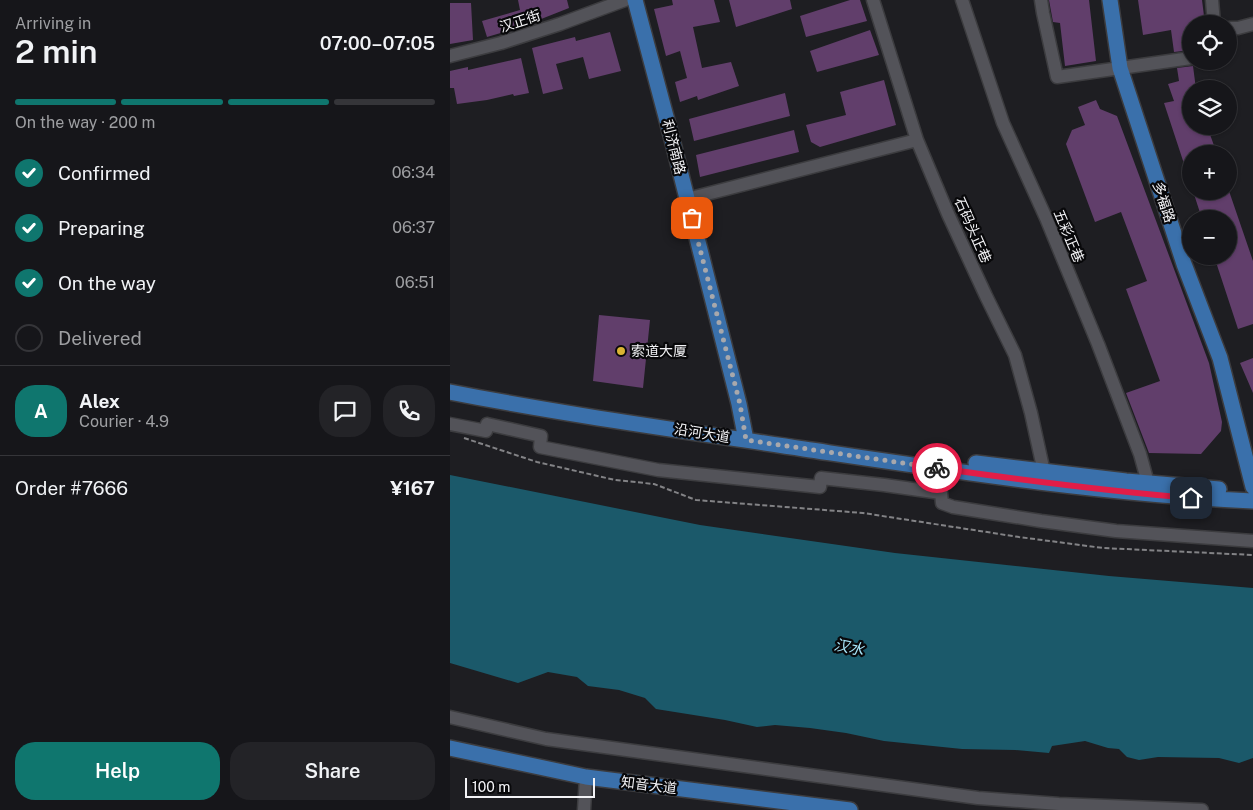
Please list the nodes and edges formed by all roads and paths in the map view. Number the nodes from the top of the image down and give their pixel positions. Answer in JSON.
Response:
{"nodes":[{"id":1,"x":625,"y":0,"type":"edge"},
{"id":2,"x":635,"y":0,"type":"edge"},
{"id":3,"x":873,"y":0,"type":"edge"},
{"id":4,"x":962,"y":0,"type":"edge"},
{"id":5,"x":1041,"y":0,"type":"edge"},
{"id":6,"x":1110,"y":0,"type":"edge"},
{"id":7,"x":1212,"y":0,"type":"edge"},
{"id":8,"x":1213,"y":15,"type":"edge"},
{"id":9,"x":1253,"y":24,"type":"edge"},
{"id":10,"x":1237,"y":28,"type":"edge"},
{"id":11,"x":450,"y":56,"type":"edge"},
{"id":12,"x":1182,"y":59,"type":"edge"},
{"id":13,"x":1120,"y":68,"type":"junction"},
{"id":14,"x":917,"y":140,"type":"junction"},
{"id":15,"x":687,"y":198,"type":"junction"},
{"id":16,"x":450,"y":382,"type":"edge"},
{"id":17,"x":450,"y":392,"type":"edge"},
{"id":18,"x":450,"y":424,"type":"edge"},
{"id":19,"x":745,"y":435,"type":"junction"},
{"id":20,"x":460,"y":437,"type":"dead end"},
{"id":21,"x":1044,"y":472,"type":"junction"},
{"id":22,"x":1148,"y":483,"type":"junction"},
{"id":23,"x":1253,"y":487,"type":"edge"},
{"id":24,"x":1253,"y":491,"type":"edge"},
{"id":25,"x":1253,"y":501,"type":"edge"},
{"id":26,"x":1253,"y":541,"type":"edge"},
{"id":27,"x":1253,"y":554,"type":"edge"},
{"id":28,"x":450,"y":717,"type":"edge"},
{"id":29,"x":450,"y":748,"type":"edge"},
{"id":30,"x":586,"y":777,"type":"junction"},
{"id":31,"x":584,"y":810,"type":"edge"},
{"id":32,"x":850,"y":810,"type":"edge"},
{"id":33,"x":1202,"y":810,"type":"edge"}],
"edges":[{"from":1,"to":11,"type":"street","name":"汉正街"},
{"from":2,"to":15,"type":"main road","name":"利济南路"},
{"from":3,"to":14,"type":"street","name":"石码头正巷"},
{"from":4,"to":22,"type":"street","name":"五彩正巷"},
{"from":5,"to":13,"type":"street"},
{"from":6,"to":13,"type":"main road","name":"多福路"},
{"from":7,"to":8,"type":"street"},
{"from":9,"to":10,"type":"street"},
{"from":12,"to":13,"type":"street"},
{"from":13,"to":23,"type":"main road","name":"多福路"},
{"from":14,"to":15,"type":"street"},
{"from":14,"to":21,"type":"street","name":"石码头正巷"},
{"from":15,"to":19,"type":"main road","name":"利济南路"},
{"from":16,"to":19,"type":"main road","name":"沿河大道"},
{"from":17,"to":19,"type":"main road","name":"沿河大道"},
{"from":18,"to":26,"type":"street"},
{"from":19,"to":21,"type":"main road","name":"沿河大道"},
{"from":19,"to":25,"type":"main road","name":"沿河大道"},
{"from":20,"to":27,"type":"path"},
{"from":21,"to":22,"type":"main road","name":"沿河大道"},
{"from":22,"to":24,"type":"main road","name":"沿河大道"},
{"from":28,"to":33,"type":"street"},
{"from":29,"to":30,"type":"main road","name":"知音大道"},
{"from":30,"to":31,"type":"street"},
{"from":30,"to":32,"type":"main road","name":"知音大道"}]}
